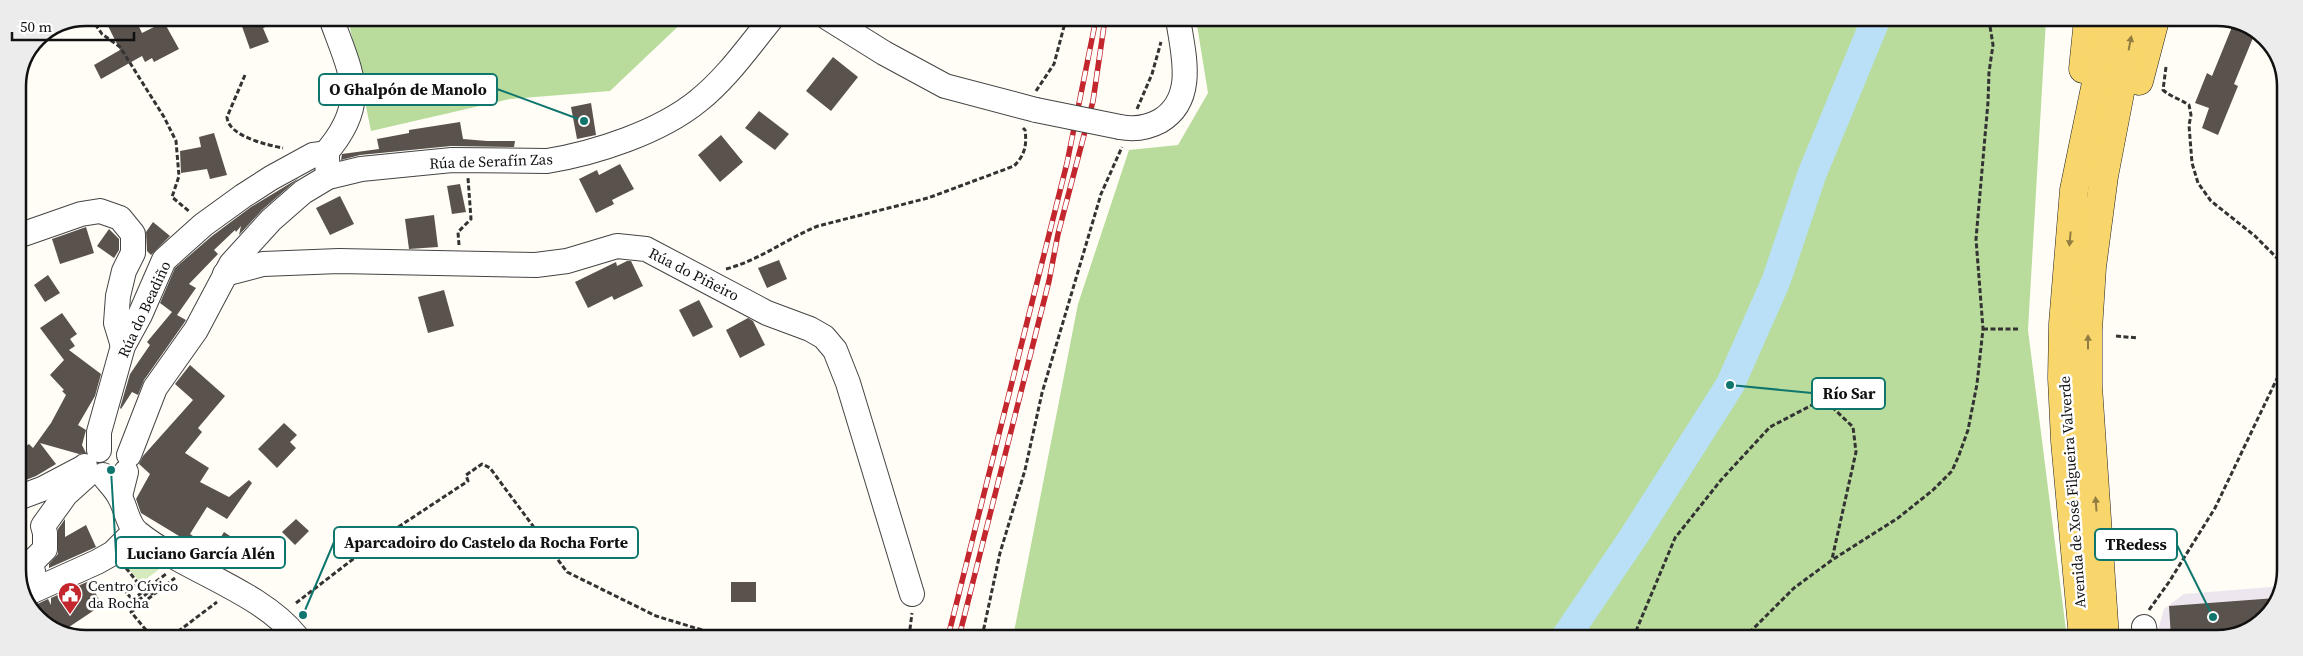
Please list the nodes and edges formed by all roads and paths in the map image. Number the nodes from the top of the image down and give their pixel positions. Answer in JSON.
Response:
{"nodes":[{"id":1,"x":96,"y":26,"type":"edge"},
{"id":2,"x":334,"y":26,"type":"edge"},
{"id":3,"x":765,"y":26,"type":"edge"},
{"id":4,"x":841,"y":26,"type":"edge"},
{"id":5,"x":1064,"y":26,"type":"edge"},
{"id":6,"x":1179,"y":26,"type":"edge"},
{"id":7,"x":1990,"y":26,"type":"edge"},
{"id":8,"x":2087,"y":26,"type":"edge"},
{"id":9,"x":2108,"y":26,"type":"edge"},
{"id":10,"x":2133,"y":26,"type":"edge"},
{"id":11,"x":2153,"y":26,"type":"edge"},
{"id":12,"x":1161,"y":36,"type":"dead end"},
{"id":13,"x":2166,"y":63,"type":"dead end"},
{"id":14,"x":244,"y":75,"type":"dead end"},
{"id":15,"x":1025,"y":114,"type":"junction"},
{"id":16,"x":1124,"y":128,"type":"junction"},
{"id":17,"x":467,"y":160,"type":"junction"},
{"id":18,"x":321,"y":163,"type":"junction"},
{"id":19,"x":2104,"y":176,"type":"junction"},
{"id":20,"x":2074,"y":190,"type":"junction"},
{"id":21,"x":203,"y":225,"type":"junction"},
{"id":22,"x":26,"y":233,"type":"edge"},
{"id":23,"x":2277,"y":259,"type":"edge"},
{"id":24,"x":445,"y":263,"type":"junction"},
{"id":25,"x":225,"y":274,"type":"junction"},
{"id":26,"x":696,"y":274,"type":"junction"},
{"id":27,"x":1983,"y":329,"type":"junction"},
{"id":28,"x":2019,"y":329,"type":"dead end"},
{"id":29,"x":2116,"y":336,"type":"dead end"},
{"id":30,"x":2138,"y":338,"type":"dead end"},
{"id":31,"x":123,"y":346,"type":"junction"},
{"id":32,"x":2277,"y":378,"type":"edge"},
{"id":33,"x":107,"y":456,"type":"junction"},
{"id":34,"x":26,"y":495,"type":"edge"},
{"id":35,"x":135,"y":531,"type":"junction"},
{"id":36,"x":113,"y":553,"type":"junction"},
{"id":37,"x":1832,"y":560,"type":"junction"},
{"id":38,"x":172,"y":570,"type":"dead end"},
{"id":39,"x":178,"y":575,"type":"dead end"},
{"id":40,"x":204,"y":583,"type":"junction"},
{"id":41,"x":2102,"y":588,"type":"junction"},
{"id":42,"x":30,"y":590,"type":"edge"},
{"id":43,"x":30,"y":592,"type":"edge"},
{"id":44,"x":912,"y":594,"type":"joint"},
{"id":45,"x":153,"y":595,"type":"junction"},
{"id":46,"x":132,"y":600,"type":"junction"},
{"id":47,"x":296,"y":602,"type":"dead end"},
{"id":48,"x":145,"y":630,"type":"edge"},
{"id":49,"x":180,"y":630,"type":"edge"},
{"id":50,"x":291,"y":630,"type":"edge"},
{"id":51,"x":702,"y":630,"type":"edge"},
{"id":52,"x":909,"y":630,"type":"edge"},
{"id":53,"x":984,"y":630,"type":"edge"},
{"id":54,"x":1636,"y":630,"type":"edge"},
{"id":55,"x":1752,"y":630,"type":"edge"},
{"id":56,"x":2082,"y":630,"type":"edge"},
{"id":57,"x":2105,"y":630,"type":"edge"},
{"id":58,"x":2113,"y":630,"type":"edge"},
{"id":59,"x":2145,"y":630,"type":"edge"}],
"edges":[{"from":1,"to":21,"type":"path"},
{"from":2,"to":18,"type":"street"},
{"from":3,"to":17,"type":"street","name":"Rúa de Serafín Zas"},
{"from":4,"to":15,"type":"street"},
{"from":5,"to":15,"type":"path"},
{"from":6,"to":16,"type":"street"},
{"from":7,"to":27,"type":"path"},
{"from":8,"to":20,"type":"main road"},
{"from":9,"to":20,"type":"main road","name":"Avenida de Xosé Filgueira Valverde"},
{"from":19,"to":10,"type":"main road","name":"Avenida de Xosé Filgueira Valverde","one_way":true},
{"from":11,"to":19,"type":"main road"},
{"from":12,"to":16,"type":"path"},
{"from":13,"to":23,"type":"path"},
{"from":14,"to":18,"type":"path"},
{"from":15,"to":16,"type":"street","bridge":true},
{"from":15,"to":26,"type":"path"},
{"from":16,"to":53,"type":"path"},
{"from":17,"to":18,"type":"street","name":"Rúa de Serafín Zas"},
{"from":17,"to":24,"type":"path"},
{"from":18,"to":21,"type":"street","name":"Rúa do Beadiño"},
{"from":18,"to":25,"type":"street","name":"Rúa de Serafín Zas"},
{"from":41,"to":19,"type":"main road","name":"Avenida de Xosé Filgueira Valverde","one_way":true},
{"from":20,"to":56,"type":"main road","name":"Avenida de Xosé Filgueira Valverde","one_way":true},
{"from":21,"to":31,"type":"street","name":"Rúa do Beadiño"},
{"from":22,"to":31,"type":"street"},
{"from":24,"to":25,"type":"street","name":"Rúa do Piñeiro"},
{"from":24,"to":26,"type":"street","name":"Rúa do Piñeiro"},
{"from":25,"to":33,"type":"street","name":"Rúa de Serafín Zas"},
{"from":26,"to":44,"type":"street","name":"Rúa do Piñeiro"},
{"from":27,"to":28,"type":"path"},
{"from":27,"to":37,"type":"path"},
{"from":29,"to":30,"type":"path"},
{"from":31,"to":33,"type":"street","name":"Rúa do Beadiño"},
{"from":32,"to":59,"type":"path"},
{"from":33,"to":34,"type":"street"},
{"from":33,"to":35,"type":"street"},
{"from":33,"to":42,"type":"street"},
{"from":35,"to":36,"type":"street"},
{"from":35,"to":40,"type":"street"},
{"from":36,"to":43,"type":"street"},
{"from":36,"to":46,"type":"path"},
{"from":37,"to":54,"type":"path"},
{"from":37,"to":55,"type":"path"},
{"from":38,"to":46,"type":"path"},
{"from":39,"to":45,"type":"path"},
{"from":40,"to":49,"type":"path"},
{"from":40,"to":50,"type":"street"},
{"from":41,"to":57,"type":"main road","name":"Avenida de Xosé Filgueira Valverde"},
{"from":41,"to":58,"type":"main road"},
{"from":44,"to":52,"type":"path"},
{"from":45,"to":46,"type":"path"},
{"from":45,"to":48,"type":"path"},
{"from":47,"to":51,"type":"path"}]}
